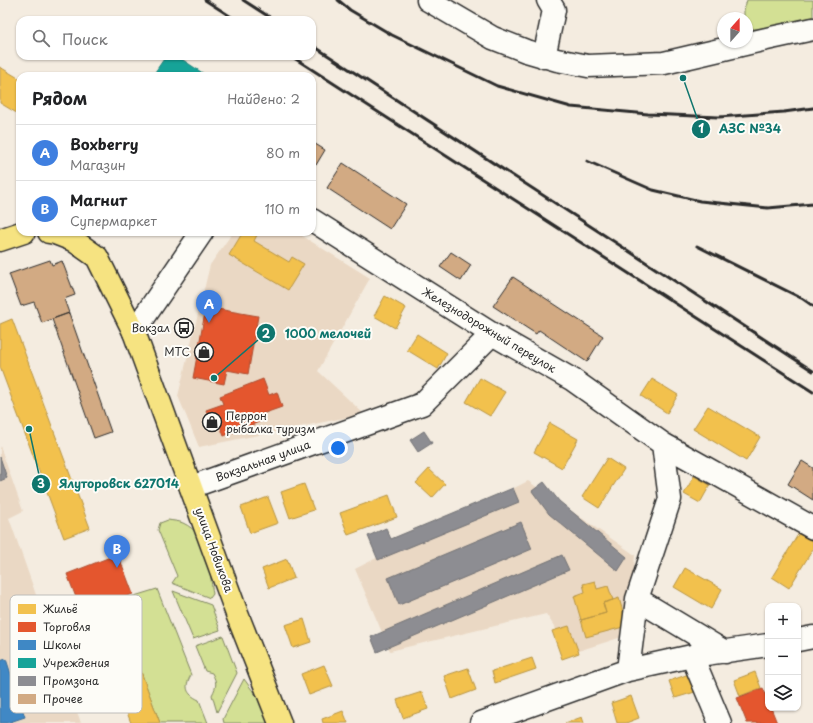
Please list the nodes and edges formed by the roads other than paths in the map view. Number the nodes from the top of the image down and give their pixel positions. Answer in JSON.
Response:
{"nodes":[{"id":1,"x":428,"y":0,"type":"edge"},
{"id":2,"x":548,"y":0,"type":"edge"},
{"id":3,"x":813,"y":29,"type":"edge"},
{"id":4,"x":544,"y":57,"type":"junction"},
{"id":5,"x":316,"y":223,"type":"edge"},
{"id":6,"x":16,"y":235,"type":"edge"},
{"id":7,"x":61,"y":236,"type":"edge"},
{"id":8,"x":199,"y":236,"type":"edge"},
{"id":9,"x":0,"y":240,"type":"edge"},
{"id":10,"x":134,"y":332,"type":"junction"},
{"id":11,"x":492,"y":334,"type":"junction"},
{"id":12,"x":663,"y":444,"type":"junction"},
{"id":13,"x":190,"y":487,"type":"junction"},
{"id":14,"x":813,"y":528,"type":"edge"},
{"id":15,"x":637,"y":599,"type":"junction"},
{"id":16,"x":813,"y":637,"type":"edge"},
{"id":17,"x":801,"y":639,"type":"edge"},
{"id":18,"x":765,"y":645,"type":"edge"},
{"id":19,"x":725,"y":652,"type":"junction"},
{"id":20,"x":692,"y":656,"type":"junction"},
{"id":21,"x":628,"y":670,"type":"junction"},
{"id":22,"x":280,"y":723,"type":"edge"},
{"id":23,"x":481,"y":723,"type":"edge"},
{"id":24,"x":720,"y":723,"type":"edge"}],
"edges":[{"from":1,"to":4,"type":"street"},
{"from":2,"to":4,"type":"street"},
{"from":3,"to":4,"type":"street"},
{"from":5,"to":11,"type":"street","name":"Железнодорожный переулок"},
{"from":6,"to":9,"type":"main road"},
{"from":7,"to":10,"type":"main road","name":"улица Новикова"},
{"from":8,"to":10,"type":"street"},
{"from":10,"to":13,"type":"main road","name":"улица Новикова"},
{"from":11,"to":12,"type":"street","name":"Железнодорожный переулок"},
{"from":11,"to":13,"type":"street","name":"Вокзальная улица"},
{"from":12,"to":14,"type":"street","name":"Железнодорожный переулок"},
{"from":12,"to":15,"type":"street"},
{"from":13,"to":22,"type":"main road","name":"улица Новикова"},
{"from":15,"to":19,"type":"street"},
{"from":15,"to":21,"type":"street"},
{"from":16,"to":17,"type":"street"},
{"from":18,"to":19,"type":"street"},
{"from":19,"to":20,"type":"street"},
{"from":20,"to":21,"type":"street"},
{"from":20,"to":24,"type":"street"},
{"from":21,"to":23,"type":"street"}]}
